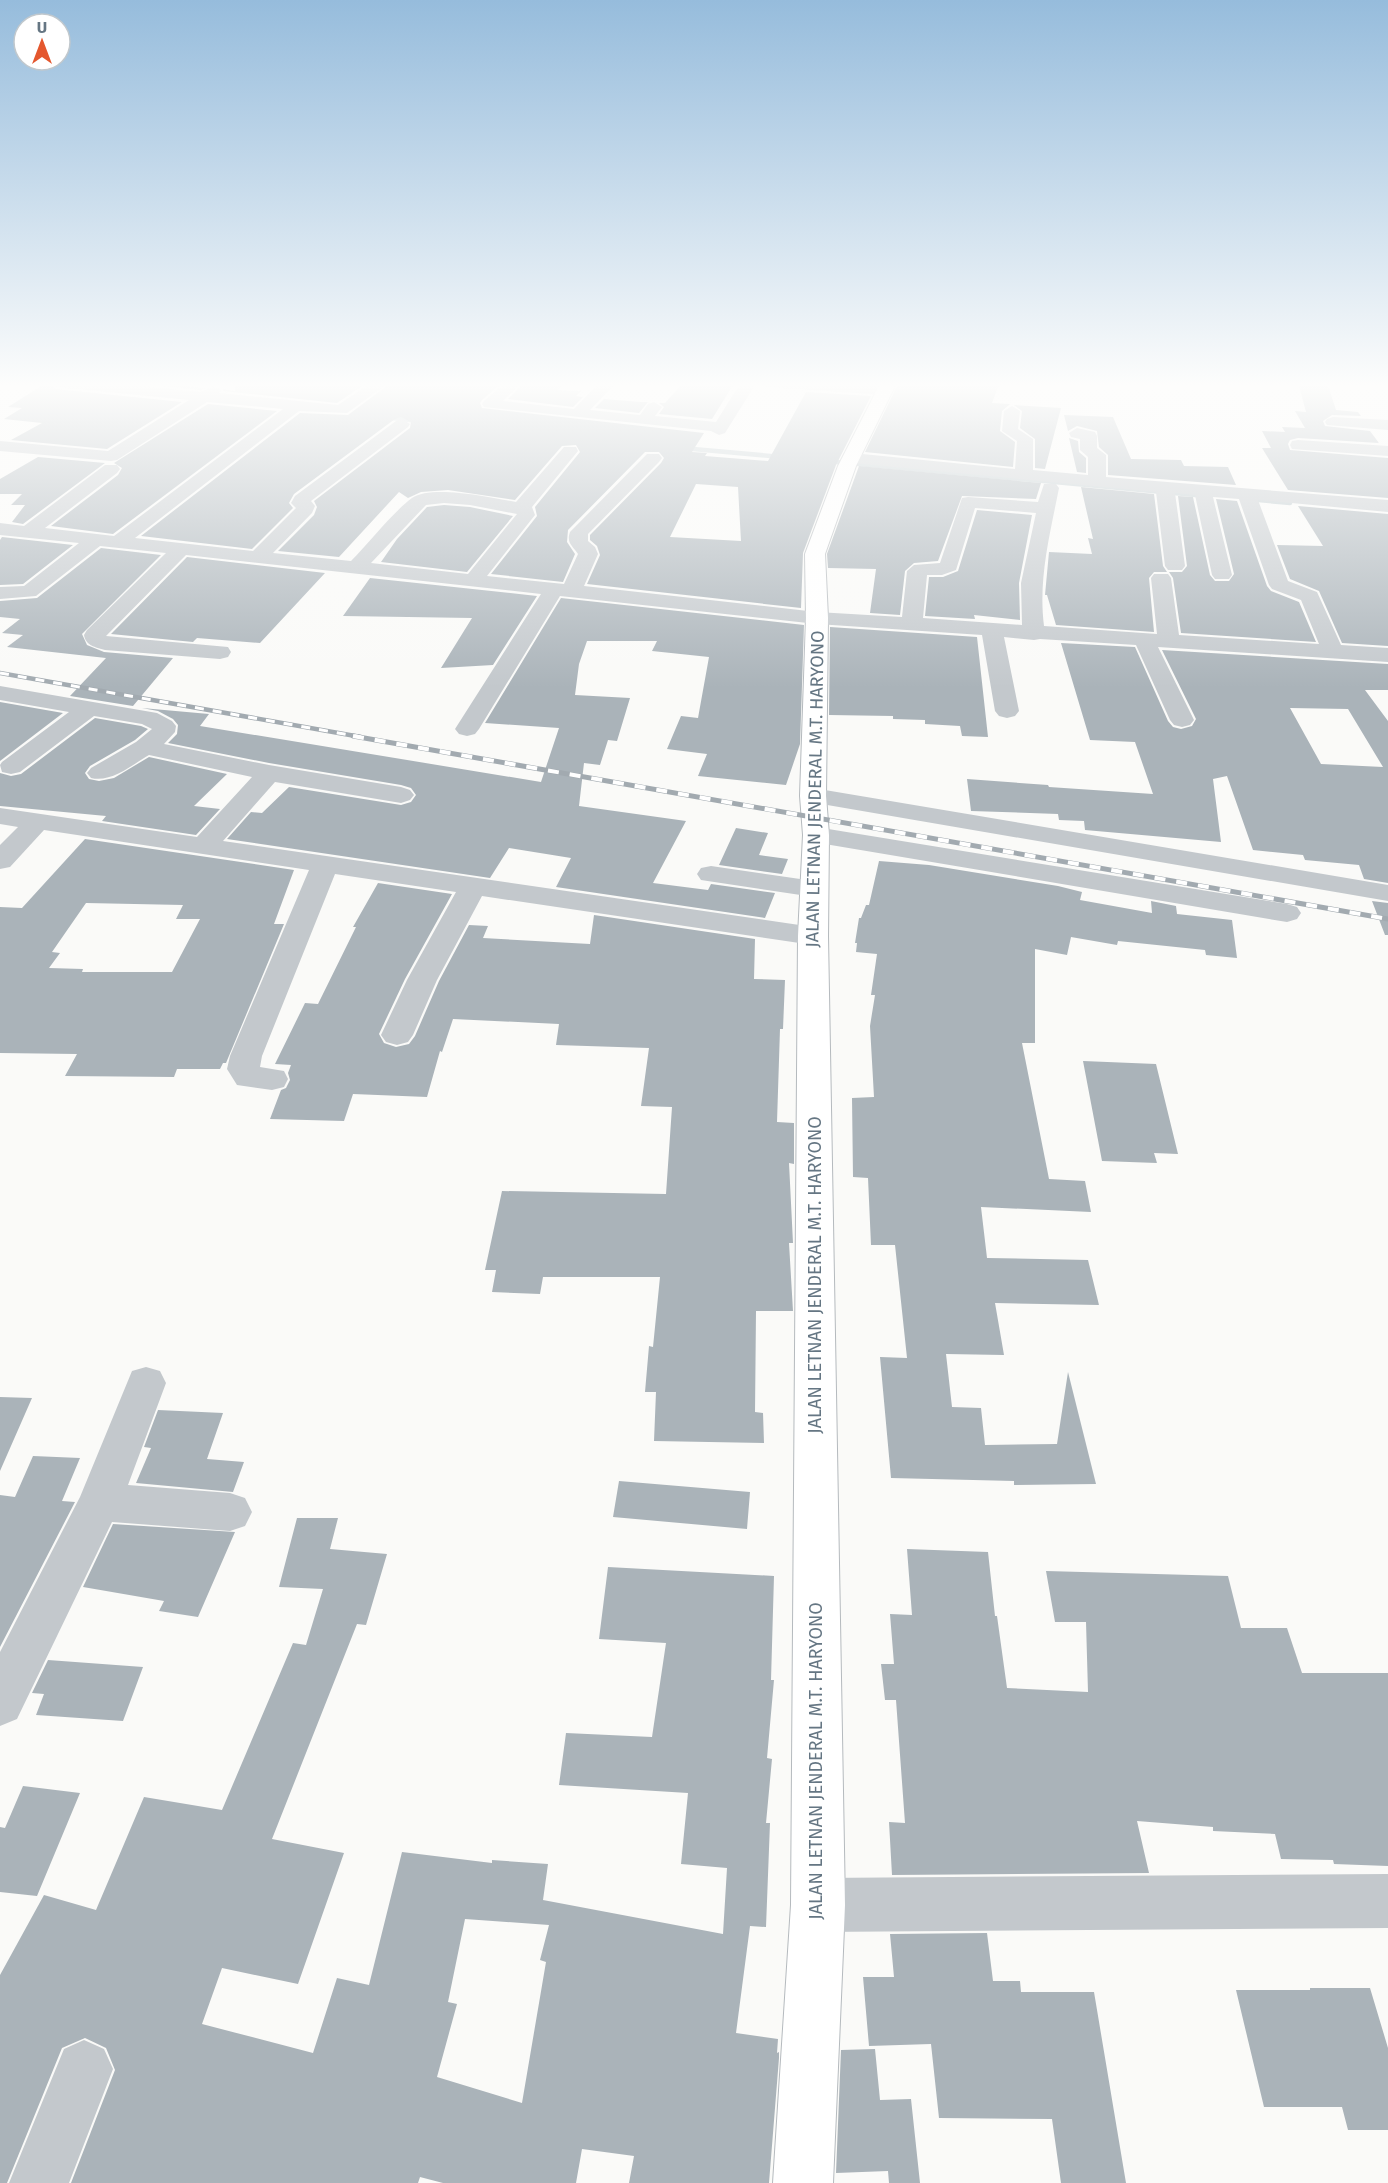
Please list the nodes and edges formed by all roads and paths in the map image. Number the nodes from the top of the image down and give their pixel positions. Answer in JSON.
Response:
{"nodes":[{"id":1,"x":91,"y":484,"type":"edge"},
{"id":2,"x":191,"y":484,"type":"edge"},
{"id":3,"x":322,"y":484,"type":"edge"},
{"id":4,"x":542,"y":484,"type":"edge"},
{"id":5,"x":627,"y":484,"type":"edge"},
{"id":6,"x":841,"y":484,"type":"edge"},
{"id":7,"x":1050,"y":484,"type":"edge"},
{"id":8,"x":1111,"y":484,"type":"edge"},
{"id":9,"x":1165,"y":492,"type":"junction"},
{"id":10,"x":1204,"y":496,"type":"junction"},
{"id":11,"x":1248,"y":499,"type":"junction"},
{"id":12,"x":1388,"y":506,"type":"edge"},
{"id":13,"x":521,"y":508,"type":"junction"},
{"id":14,"x":1046,"y":508,"type":"junction"},
{"id":15,"x":0,"y":529,"type":"edge"},
{"id":16,"x":28,"y":532,"type":"junction"},
{"id":17,"x":96,"y":539,"type":"junction"},
{"id":18,"x":118,"y":541,"type":"junction"},
{"id":19,"x":181,"y":549,"type":"junction"},
{"id":20,"x":257,"y":558,"type":"junction"},
{"id":21,"x":355,"y":568,"type":"junction"},
{"id":22,"x":1222,"y":575,"type":"dead end"},
{"id":23,"x":474,"y":579,"type":"junction"},
{"id":24,"x":563,"y":589,"type":"junction"},
{"id":25,"x":0,"y":593,"type":"edge"},
{"id":26,"x":817,"y":618,"type":"junction"},
{"id":27,"x":912,"y":625,"type":"junction"},
{"id":28,"x":992,"y":631,"type":"junction"},
{"id":29,"x":1034,"y":634,"type":"junction"},
{"id":30,"x":1144,"y":640,"type":"junction"},
{"id":31,"x":1169,"y":641,"type":"junction"},
{"id":32,"x":220,"y":652,"type":"dead end"},
{"id":33,"x":1333,"y":652,"type":"junction"},
{"id":34,"x":1388,"y":655,"type":"edge"},
{"id":35,"x":0,"y":693,"type":"edge"},
{"id":36,"x":89,"y":708,"type":"junction"},
{"id":37,"x":1007,"y":711,"type":"dead end"},
{"id":38,"x":1182,"y":720,"type":"dead end"},
{"id":39,"x":467,"y":729,"type":"dead end"},
{"id":40,"x":145,"y":747,"type":"junction"},
{"id":41,"x":11,"y":767,"type":"dead end"},
{"id":42,"x":269,"y":773,"type":"junction"},
{"id":43,"x":100,"y":774,"type":"dead end"},
{"id":44,"x":401,"y":795,"type":"dead end"},
{"id":45,"x":813,"y":796,"type":"junction"},
{"id":46,"x":0,"y":816,"type":"edge"},
{"id":47,"x":38,"y":822,"type":"junction"},
{"id":48,"x":816,"y":835,"type":"junction"},
{"id":49,"x":203,"y":847,"type":"junction"},
{"id":50,"x":0,"y":861,"type":"edge"},
{"id":51,"x":325,"y":865,"type":"junction"},
{"id":52,"x":711,"y":874,"type":"dead end"},
{"id":53,"x":473,"y":886,"type":"junction"},
{"id":54,"x":814,"y":889,"type":"junction"},
{"id":55,"x":1388,"y":892,"type":"edge"},
{"id":56,"x":1287,"y":913,"type":"dead end"},
{"id":57,"x":813,"y":936,"type":"junction"},
{"id":58,"x":397,"y":1035,"type":"dead end"},
{"id":59,"x":272,"y":1079,"type":"dead end"},
{"id":60,"x":146,"y":1383,"type":"dead end"},
{"id":61,"x":100,"y":1502,"type":"junction"},
{"id":62,"x":230,"y":1512,"type":"dead end"},
{"id":63,"x":0,"y":1702,"type":"edge"},
{"id":64,"x":1388,"y":1900,"type":"edge"},
{"id":65,"x":818,"y":1905,"type":"junction"},
{"id":66,"x":84,"y":2069,"type":"dead end"},
{"id":67,"x":39,"y":2183,"type":"edge"},
{"id":68,"x":803,"y":2183,"type":"edge"}],
"edges":[{"from":1,"to":16,"type":"street"},
{"from":2,"to":18,"type":"street"},
{"from":3,"to":20,"type":"street"},
{"from":4,"to":13,"type":"street"},
{"from":5,"to":24,"type":"street"},
{"from":6,"to":26,"type":"main road","name":"JALAN LETNAN JENDERAL M.T. HARYONO"},
{"from":7,"to":14,"type":"street"},
{"from":8,"to":9,"type":"street"},
{"from":9,"to":10,"type":"street"},
{"from":9,"to":31,"type":"street"},
{"from":10,"to":11,"type":"street"},
{"from":10,"to":22,"type":"street"},
{"from":11,"to":12,"type":"street"},
{"from":11,"to":33,"type":"street"},
{"from":13,"to":21,"type":"street"},
{"from":13,"to":23,"type":"street"},
{"from":14,"to":27,"type":"street"},
{"from":14,"to":29,"type":"street"},
{"from":15,"to":16,"type":"street"},
{"from":16,"to":17,"type":"street"},
{"from":17,"to":18,"type":"street"},
{"from":17,"to":25,"type":"street"},
{"from":18,"to":19,"type":"street"},
{"from":19,"to":20,"type":"street"},
{"from":19,"to":32,"type":"street"},
{"from":20,"to":21,"type":"street"},
{"from":21,"to":23,"type":"street"},
{"from":23,"to":24,"type":"street"},
{"from":24,"to":26,"type":"street"},
{"from":24,"to":39,"type":"street"},
{"from":26,"to":27,"type":"street"},
{"from":26,"to":45,"type":"main road","name":"JALAN LETNAN JENDERAL M.T. HARYONO"},
{"from":27,"to":28,"type":"street"},
{"from":28,"to":29,"type":"street"},
{"from":28,"to":37,"type":"street"},
{"from":29,"to":30,"type":"street"},
{"from":30,"to":31,"type":"street"},
{"from":30,"to":38,"type":"street"},
{"from":31,"to":33,"type":"street"},
{"from":33,"to":34,"type":"street"},
{"from":35,"to":36,"type":"street"},
{"from":36,"to":40,"type":"street"},
{"from":36,"to":41,"type":"street"},
{"from":40,"to":42,"type":"street"},
{"from":40,"to":43,"type":"street"},
{"from":42,"to":44,"type":"street"},
{"from":42,"to":49,"type":"street"},
{"from":45,"to":48,"type":"main road","name":"JALAN LETNAN JENDERAL M.T. HARYONO"},
{"from":45,"to":55,"type":"street"},
{"from":46,"to":47,"type":"street"},
{"from":47,"to":49,"type":"street"},
{"from":47,"to":50,"type":"street"},
{"from":48,"to":54,"type":"main road","name":"JALAN LETNAN JENDERAL M.T. HARYONO"},
{"from":48,"to":56,"type":"street"},
{"from":49,"to":51,"type":"street"},
{"from":51,"to":53,"type":"street"},
{"from":51,"to":59,"type":"street"},
{"from":52,"to":54,"type":"street"},
{"from":53,"to":57,"type":"street"},
{"from":53,"to":58,"type":"street"},
{"from":54,"to":57,"type":"main road","name":"JALAN LETNAN JENDERAL M.T. HARYONO"},
{"from":57,"to":65,"type":"main road","name":"JALAN LETNAN JENDERAL M.T. HARYONO"},
{"from":60,"to":61,"type":"street"},
{"from":61,"to":62,"type":"street"},
{"from":61,"to":63,"type":"street"},
{"from":64,"to":65,"type":"street"},
{"from":65,"to":68,"type":"main road","name":"JALAN LETNAN JENDERAL M.T. HARYONO"},
{"from":66,"to":67,"type":"street"}]}
